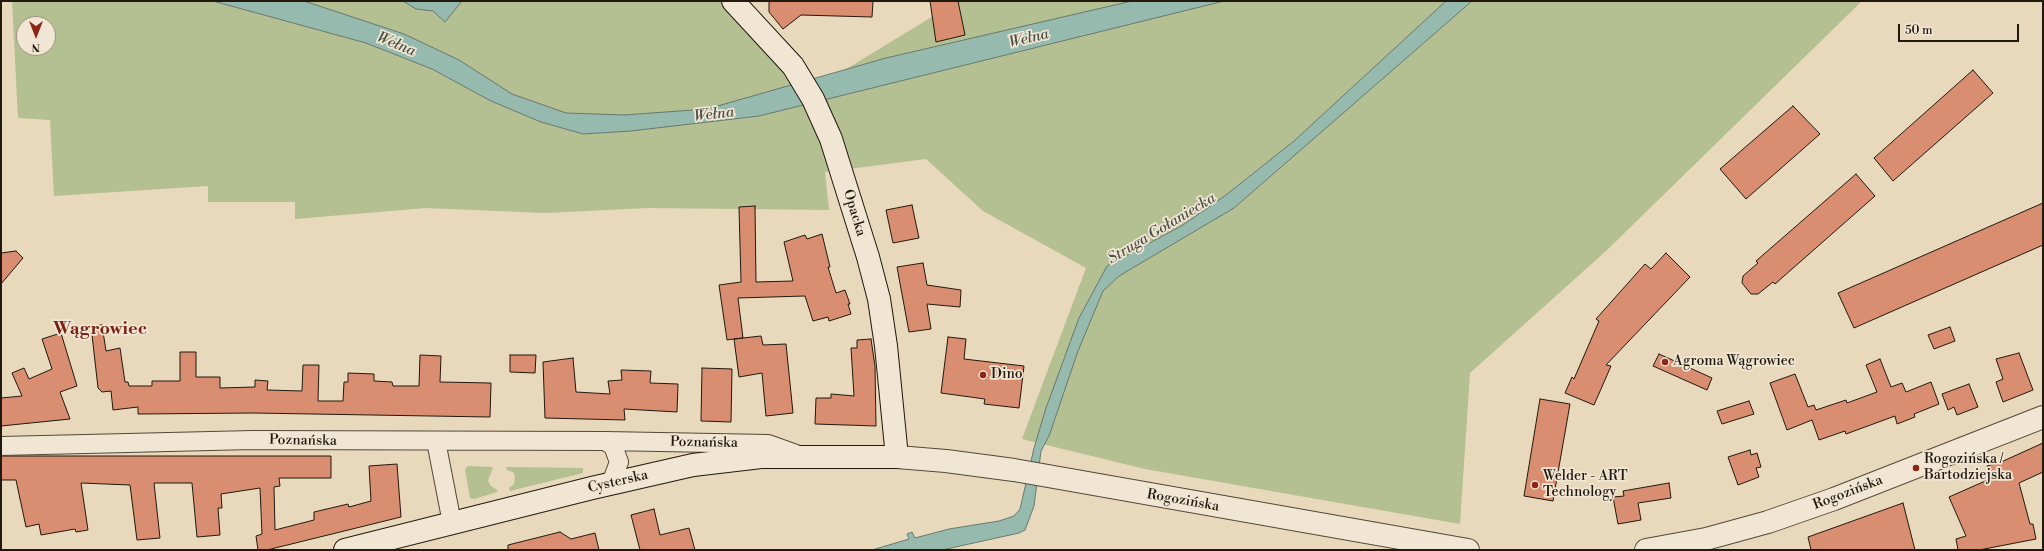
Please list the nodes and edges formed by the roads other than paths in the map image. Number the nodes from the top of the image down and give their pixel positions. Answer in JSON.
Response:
{"nodes":[{"id":1,"x":733,"y":1,"type":"edge"},
{"id":2,"x":2043,"y":418,"type":"edge"},
{"id":3,"x":436,"y":441,"type":"junction"},
{"id":4,"x":605,"y":441,"type":"junction"},
{"id":5,"x":1,"y":446,"type":"edge"},
{"id":6,"x":801,"y":456,"type":"junction"},
{"id":7,"x":897,"y":457,"type":"junction"},
{"id":8,"x":606,"y":485,"type":"junction"},
{"id":9,"x":452,"y":523,"type":"junction"},
{"id":10,"x":345,"y":550,"type":"edge"},
{"id":11,"x":1468,"y":550,"type":"edge"},
{"id":12,"x":1646,"y":550,"type":"edge"}],
"edges":[{"from":1,"to":7,"type":"main road","name":"Opacka"},
{"from":2,"to":12,"type":"main road","name":"Rogozińska"},
{"from":3,"to":4,"type":"street","name":"Poznańska"},
{"from":3,"to":5,"type":"street","name":"Poznańska"},
{"from":3,"to":9,"type":"street"},
{"from":4,"to":6,"type":"street","name":"Poznańska"},
{"from":4,"to":8,"type":"street"},
{"from":6,"to":7,"type":"main road","name":"Cysterska"},
{"from":6,"to":8,"type":"main road","name":"Cysterska"},
{"from":7,"to":11,"type":"main road","name":"Rogozińska"},
{"from":8,"to":9,"type":"main road","name":"Cysterska"},
{"from":9,"to":10,"type":"main road","name":"Cysterska"}]}
